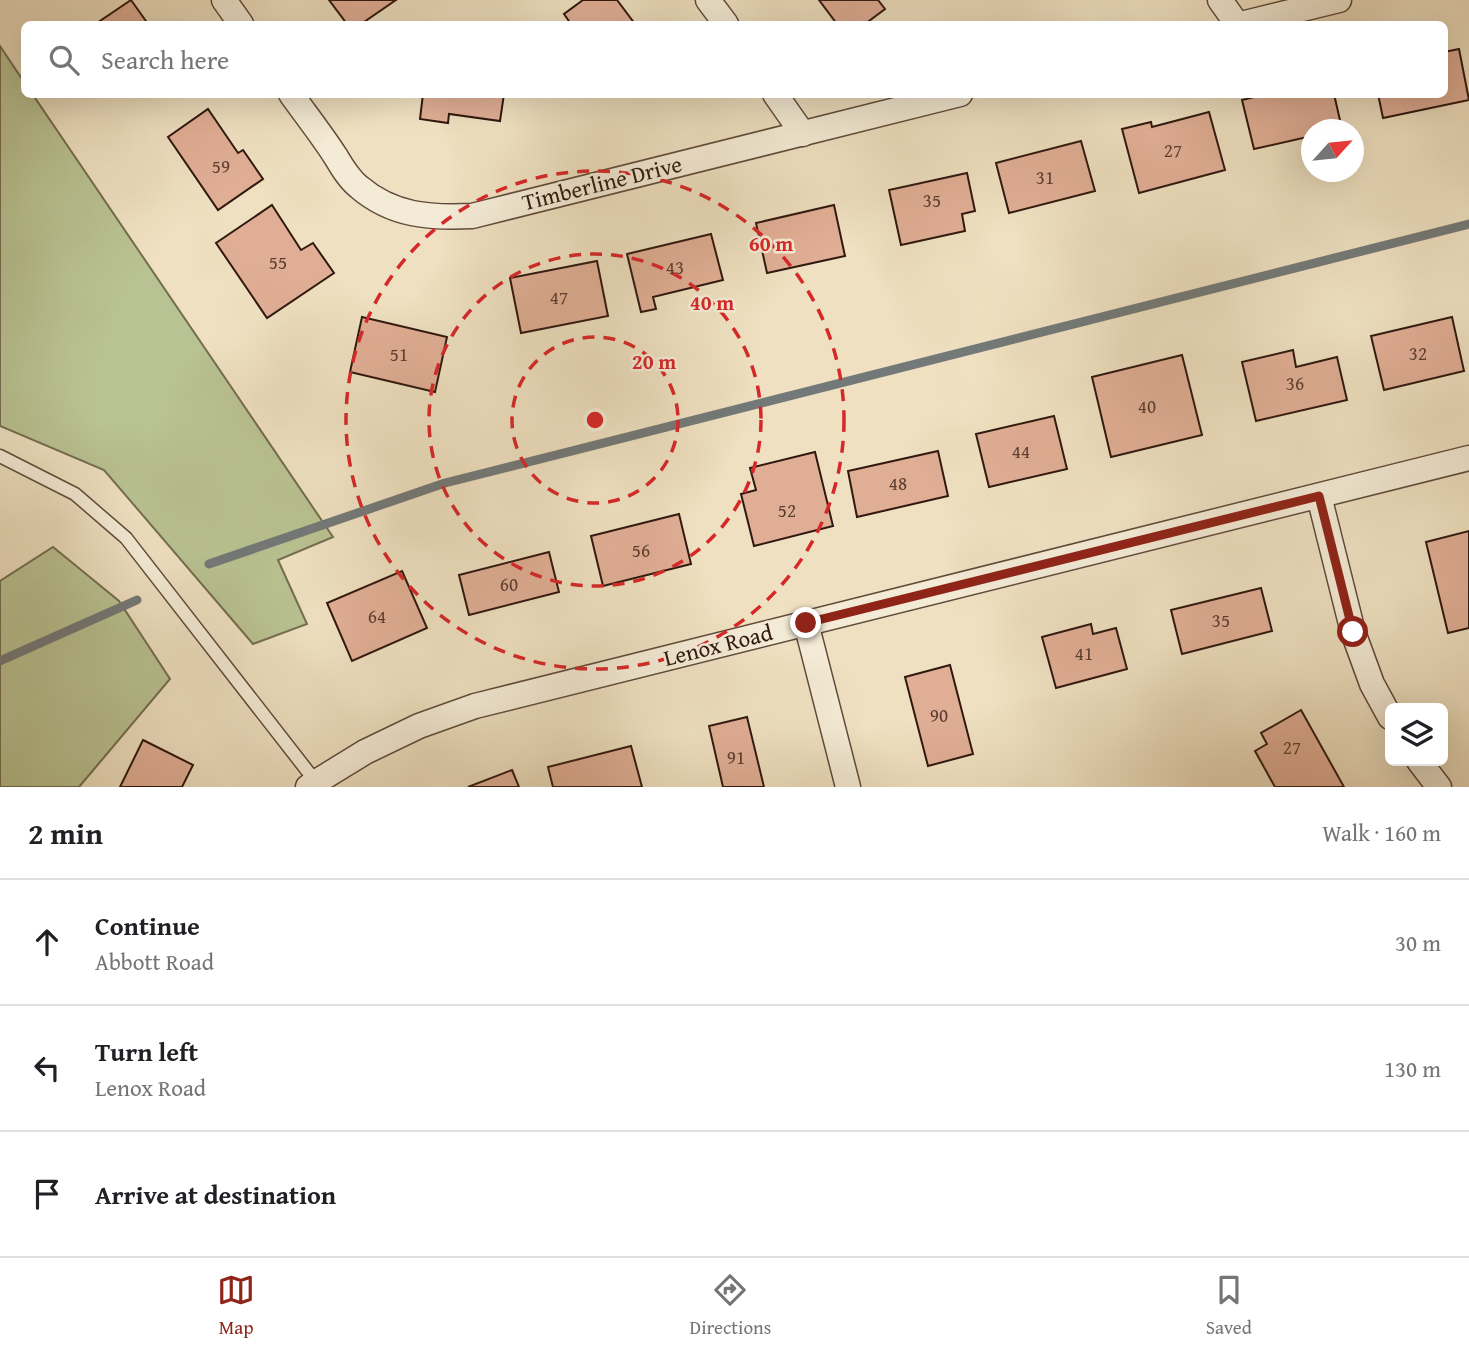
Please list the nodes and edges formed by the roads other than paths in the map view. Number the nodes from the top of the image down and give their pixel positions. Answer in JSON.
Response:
{"nodes":[{"id":1,"x":224,"y":0,"type":"edge"},
{"id":2,"x":708,"y":0,"type":"edge"},
{"id":3,"x":1220,"y":0,"type":"edge"},
{"id":4,"x":1339,"y":0,"type":"edge"},
{"id":5,"x":239,"y":21,"type":"edge"},
{"id":6,"x":724,"y":21,"type":"edge"},
{"id":7,"x":1237,"y":21,"type":"edge"},
{"id":8,"x":1252,"y":21,"type":"edge"},
{"id":9,"x":294,"y":98,"type":"edge"},
{"id":10,"x":778,"y":98,"type":"edge"},
{"id":11,"x":944,"y":98,"type":"edge"},
{"id":12,"x":803,"y":134,"type":"junction"},
{"id":13,"x":0,"y":456,"type":"edge"},
{"id":14,"x":1469,"y":458,"type":"edge"},
{"id":15,"x":1319,"y":496,"type":"junction"},
{"id":16,"x":806,"y":623,"type":"junction"},
{"id":17,"x":1385,"y":708,"type":"edge"},
{"id":18,"x":1423,"y":766,"type":"edge"},
{"id":19,"x":312,"y":785,"type":"edge"},
{"id":20,"x":848,"y":787,"type":"edge"},
{"id":21,"x":1439,"y":787,"type":"edge"}],
"edges":[{"from":1,"to":5,"type":"street"},
{"from":2,"to":6,"type":"street"},
{"from":3,"to":7,"type":"street"},
{"from":4,"to":8,"type":"street"},
{"from":9,"to":12,"type":"street","name":"Timberline Drive"},
{"from":10,"to":12,"type":"street"},
{"from":11,"to":12,"type":"street","name":"Timberline Drive"},
{"from":13,"to":19,"type":"lane"},
{"from":14,"to":15,"type":"street","name":"Lenox Road"},
{"from":15,"to":16,"type":"street","name":"Lenox Road"},
{"from":15,"to":17,"type":"street"},
{"from":16,"to":19,"type":"street","name":"Lenox Road"},
{"from":16,"to":20,"type":"street"},
{"from":18,"to":21,"type":"street"}]}
